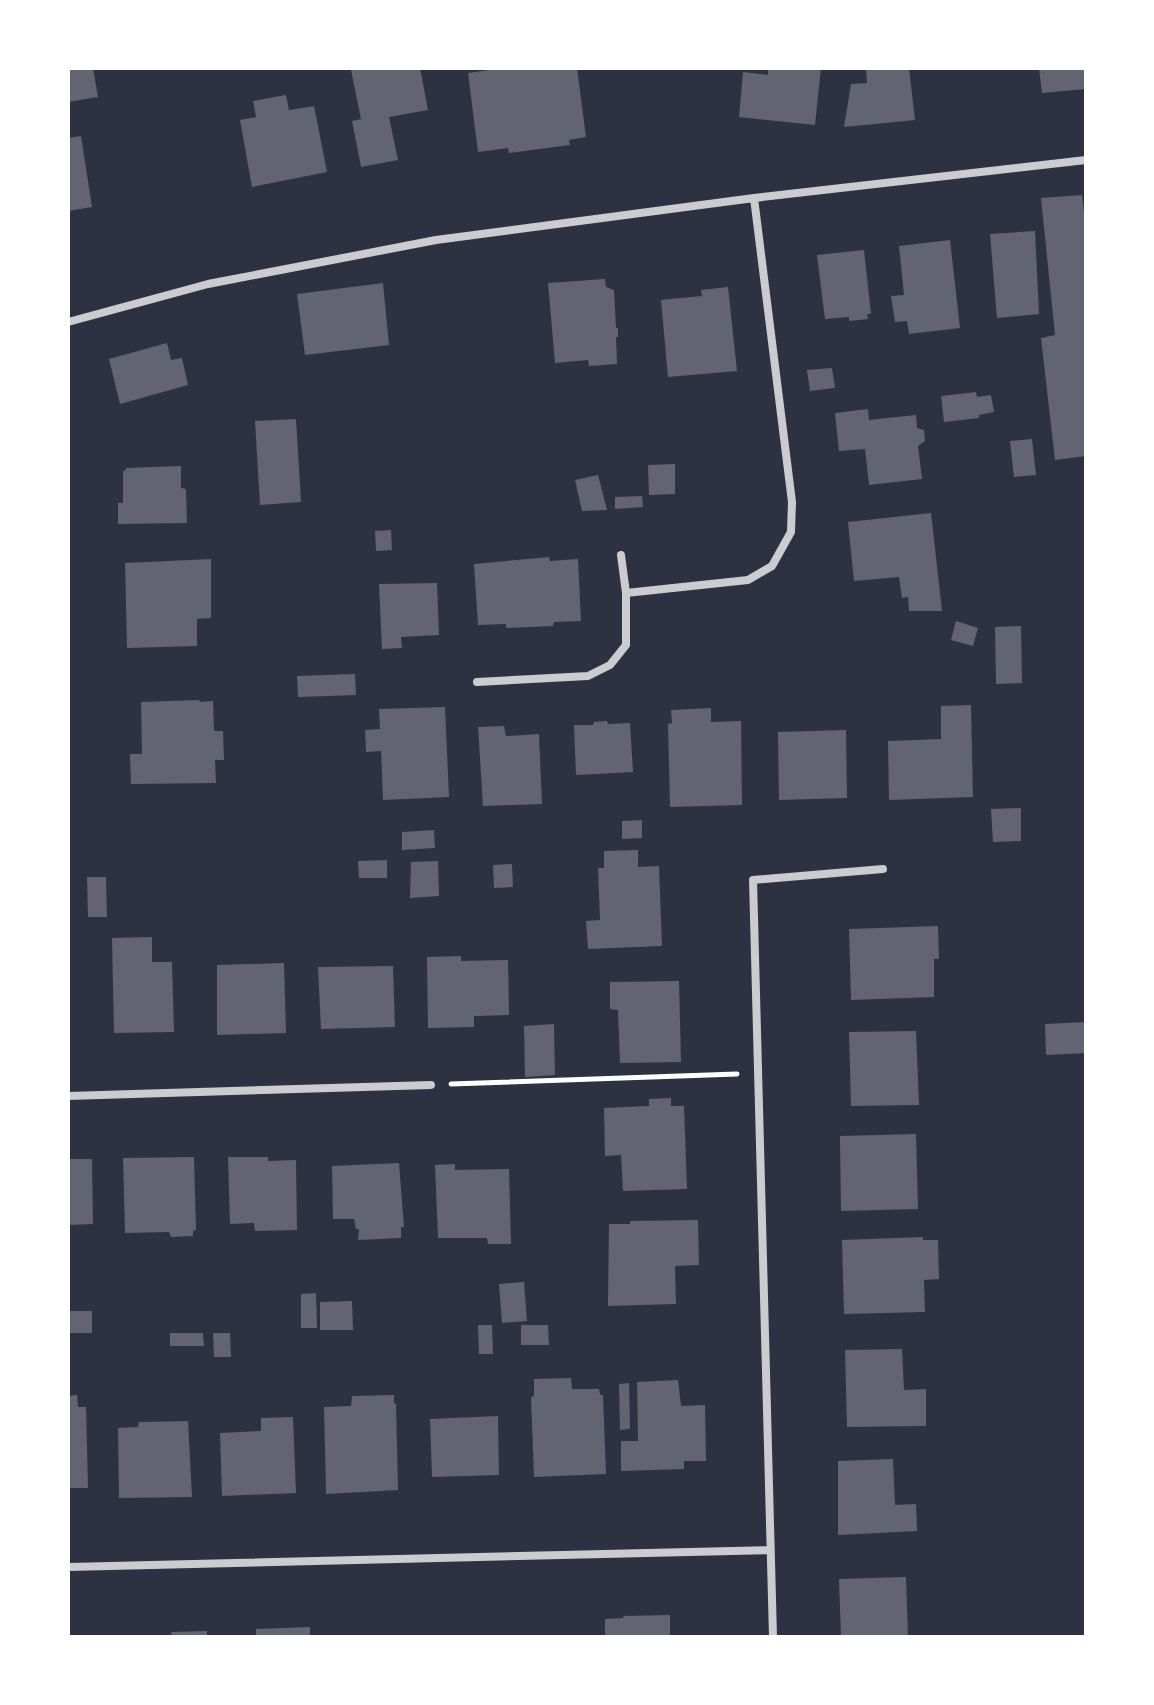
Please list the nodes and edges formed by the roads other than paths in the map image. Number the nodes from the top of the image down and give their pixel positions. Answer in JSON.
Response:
{"nodes":[{"id":1,"x":1086,"y":160,"type":"edge"},
{"id":2,"x":754,"y":198,"type":"junction"},
{"id":3,"x":68,"y":322,"type":"edge"},
{"id":4,"x":621,"y":555,"type":"dead end"},
{"id":5,"x":626,"y":593,"type":"junction"},
{"id":6,"x":477,"y":682,"type":"dead end"},
{"id":7,"x":883,"y":869,"type":"dead end"},
{"id":8,"x":431,"y":1085,"type":"road end"},
{"id":9,"x":68,"y":1096,"type":"edge"},
{"id":10,"x":770,"y":1550,"type":"junction"},
{"id":11,"x":68,"y":1567,"type":"edge"},
{"id":12,"x":773,"y":1637,"type":"edge"}],
"edges":[{"from":1,"to":2,"type":"street"},
{"from":2,"to":3,"type":"street"},
{"from":2,"to":5,"type":"street"},
{"from":4,"to":5,"type":"street"},
{"from":5,"to":6,"type":"street"},
{"from":7,"to":10,"type":"street"},
{"from":8,"to":9,"type":"street"},
{"from":10,"to":11,"type":"street"},
{"from":10,"to":12,"type":"street"}]}
